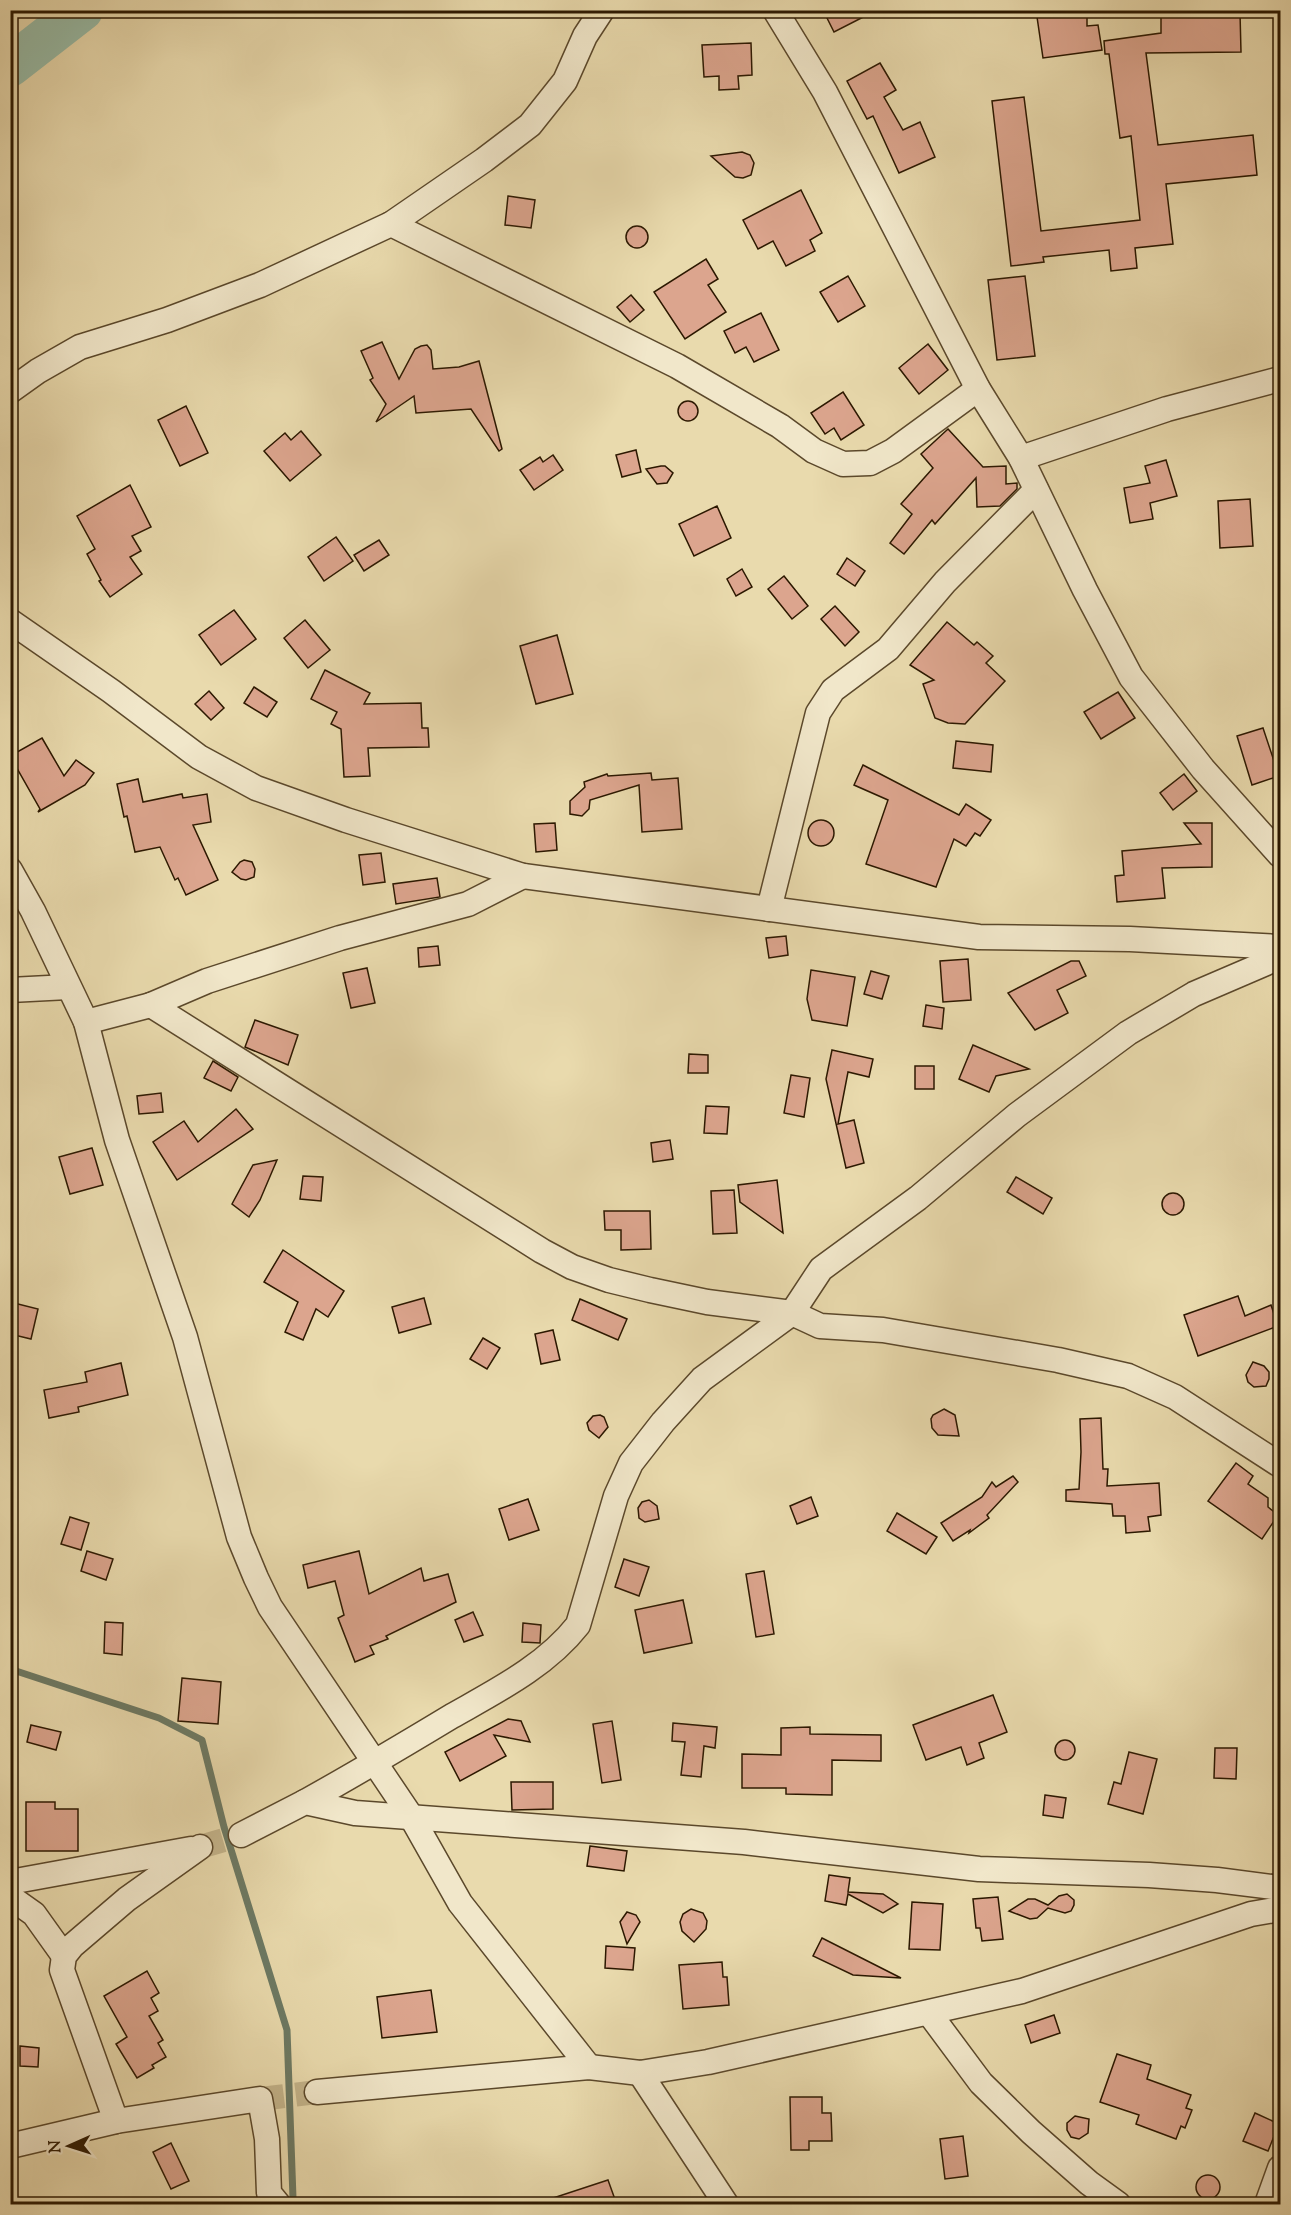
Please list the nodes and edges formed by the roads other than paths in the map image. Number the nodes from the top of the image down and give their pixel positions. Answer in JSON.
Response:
{"nodes":[{"id":1,"x":602,"y":10,"type":"edge"},
{"id":2,"x":775,"y":10,"type":"edge"},
{"id":3,"x":391,"y":224,"type":"junction"},
{"id":4,"x":1281,"y":379,"type":"edge"},
{"id":5,"x":978,"y":389,"type":"junction"},
{"id":6,"x":10,"y":392,"type":"edge"},
{"id":7,"x":1021,"y":458,"type":"junction"},
{"id":8,"x":1036,"y":490,"type":"junction"},
{"id":9,"x":10,"y":621,"type":"edge"},
{"id":10,"x":1281,"y":855,"type":"edge"},
{"id":11,"x":10,"y":870,"type":"edge"},
{"id":12,"x":523,"y":876,"type":"junction"},
{"id":13,"x":769,"y":909,"type":"junction"},
{"id":14,"x":1281,"y":947,"type":"edge"},
{"id":15,"x":1281,"y":957,"type":"edge"},
{"id":16,"x":68,"y":987,"type":"junction"},
{"id":17,"x":10,"y":990,"type":"edge"},
{"id":18,"x":151,"y":1005,"type":"junction"},
{"id":19,"x":87,"y":1022,"type":"junction"},
{"id":20,"x":792,"y":1313,"type":"junction"},
{"id":21,"x":1281,"y":1465,"type":"edge"},
{"id":22,"x":376,"y":1762,"type":"junction"},
{"id":23,"x":305,"y":1802,"type":"junction"},
{"id":24,"x":412,"y":1818,"type":"junction"},
{"id":25,"x":241,"y":1835,"type":"tunnel mouth"},
{"id":26,"x":10,"y":1882,"type":"edge"},
{"id":27,"x":1281,"y":1888,"type":"edge"},
{"id":28,"x":10,"y":1897,"type":"edge"},
{"id":29,"x":1281,"y":1909,"type":"edge"},
{"id":30,"x":64,"y":1956,"type":"junction"},
{"id":31,"x":930,"y":2013,"type":"junction"},
{"id":32,"x":589,"y":2067,"type":"junction"},
{"id":33,"x":640,"y":2073,"type":"junction"},
{"id":34,"x":317,"y":2092,"type":"tunnel mouth"},
{"id":35,"x":116,"y":2121,"type":"junction"},
{"id":36,"x":10,"y":2146,"type":"edge"},
{"id":37,"x":1281,"y":2168,"type":"edge"},
{"id":38,"x":278,"y":2205,"type":"edge"},
{"id":39,"x":726,"y":2205,"type":"edge"},
{"id":40,"x":1118,"y":2205,"type":"edge"},
{"id":41,"x":1267,"y":2205,"type":"edge"}],
"edges":[{"from":1,"to":3,"type":"street"},
{"from":2,"to":5,"type":"street"},
{"from":3,"to":5,"type":"street"},
{"from":3,"to":6,"type":"street"},
{"from":4,"to":7,"type":"street"},
{"from":5,"to":7,"type":"street"},
{"from":7,"to":8,"type":"street"},
{"from":8,"to":10,"type":"street"},
{"from":8,"to":13,"type":"street"},
{"from":9,"to":12,"type":"street"},
{"from":11,"to":16,"type":"street"},
{"from":12,"to":13,"type":"street"},
{"from":12,"to":18,"type":"street"},
{"from":13,"to":14,"type":"street"},
{"from":15,"to":20,"type":"street"},
{"from":16,"to":17,"type":"street"},
{"from":16,"to":19,"type":"street"},
{"from":18,"to":19,"type":"street"},
{"from":18,"to":20,"type":"street"},
{"from":19,"to":22,"type":"street"},
{"from":20,"to":21,"type":"street"},
{"from":20,"to":22,"type":"street"},
{"from":22,"to":23,"type":"street"},
{"from":22,"to":24,"type":"street"},
{"from":23,"to":24,"type":"street"},
{"from":23,"to":25,"type":"street"},
{"from":24,"to":27,"type":"street"},
{"from":24,"to":32,"type":"street"},
{"from":26,"to":30,"type":"street"},
{"from":28,"to":30,"type":"street"},
{"from":29,"to":31,"type":"street"},
{"from":30,"to":35,"type":"street"},
{"from":31,"to":33,"type":"street"},
{"from":31,"to":40,"type":"street"},
{"from":32,"to":33,"type":"street"},
{"from":32,"to":34,"type":"street"},
{"from":33,"to":39,"type":"street"},
{"from":35,"to":36,"type":"street"},
{"from":35,"to":38,"type":"street"},
{"from":37,"to":41,"type":"street"}]}
